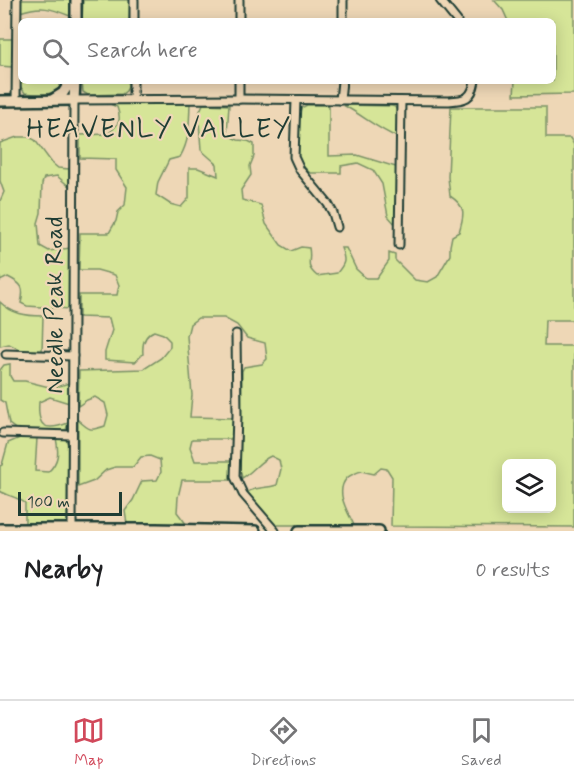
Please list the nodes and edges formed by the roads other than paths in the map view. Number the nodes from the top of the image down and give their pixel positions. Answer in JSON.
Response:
{"nodes":[{"id":1,"x":17,"y":0,"type":"edge"},
{"id":2,"x":76,"y":0,"type":"edge"},
{"id":3,"x":134,"y":0,"type":"edge"},
{"id":4,"x":239,"y":0,"type":"edge"},
{"id":5,"x":343,"y":0,"type":"edge"},
{"id":6,"x":440,"y":0,"type":"edge"},
{"id":7,"x":76,"y":18,"type":"edge"},
{"id":8,"x":134,"y":18,"type":"edge"},
{"id":9,"x":239,"y":18,"type":"edge"},
{"id":10,"x":343,"y":18,"type":"edge"},
{"id":11,"x":455,"y":18,"type":"edge"},
{"id":12,"x":70,"y":84,"type":"edge"},
{"id":13,"x":73,"y":84,"type":"edge"},
{"id":14,"x":133,"y":84,"type":"edge"},
{"id":15,"x":239,"y":84,"type":"edge"},
{"id":16,"x":342,"y":84,"type":"edge"},
{"id":17,"x":474,"y":84,"type":"edge"},
{"id":18,"x":133,"y":99,"type":"junction"},
{"id":19,"x":239,"y":99,"type":"junction"},
{"id":20,"x":52,"y":100,"type":"junction"},
{"id":21,"x":74,"y":100,"type":"junction"},
{"id":22,"x":296,"y":100,"type":"junction"},
{"id":23,"x":340,"y":100,"type":"junction"},
{"id":24,"x":0,"y":101,"type":"edge"},
{"id":25,"x":16,"y":101,"type":"junction"},
{"id":26,"x":401,"y":101,"type":"junction"},
{"id":27,"x":337,"y":227,"type":"dead end"},
{"id":28,"x":399,"y":245,"type":"dead end"},
{"id":29,"x":236,"y":334,"type":"dead end"},
{"id":30,"x":6,"y":354,"type":"dead end"},
{"id":31,"x":73,"y":356,"type":"junction"},
{"id":32,"x":3,"y":433,"type":"dead end"},
{"id":33,"x":72,"y":435,"type":"junction"},
{"id":34,"x":72,"y":529,"type":"junction"},
{"id":35,"x":0,"y":530,"type":"edge"},
{"id":36,"x":19,"y":530,"type":"edge"},
{"id":37,"x":157,"y":530,"type":"edge"},
{"id":38,"x":255,"y":531,"type":"edge"},
{"id":39,"x":275,"y":531,"type":"edge"},
{"id":40,"x":299,"y":531,"type":"edge"},
{"id":41,"x":338,"y":531,"type":"edge"},
{"id":42,"x":379,"y":531,"type":"edge"}],
"edges":[{"from":1,"to":25,"type":"street"},
{"from":2,"to":7,"type":"street"},
{"from":3,"to":8,"type":"street"},
{"from":4,"to":9,"type":"street"},
{"from":5,"to":10,"type":"street"},
{"from":6,"to":11,"type":"street"},
{"from":12,"to":20,"type":"street"},
{"from":13,"to":21,"type":"street","name":"Needle Peak Road"},
{"from":14,"to":18,"type":"street"},
{"from":15,"to":19,"type":"street"},
{"from":16,"to":23,"type":"street"},
{"from":17,"to":26,"type":"street"},
{"from":18,"to":19,"type":"street"},
{"from":18,"to":21,"type":"street"},
{"from":19,"to":22,"type":"street"},
{"from":20,"to":21,"type":"street"},
{"from":20,"to":25,"type":"street"},
{"from":21,"to":31,"type":"street","name":"Needle Peak Road"},
{"from":22,"to":23,"type":"street"},
{"from":22,"to":27,"type":"street"},
{"from":23,"to":26,"type":"street"},
{"from":24,"to":25,"type":"street"},
{"from":26,"to":28,"type":"street"},
{"from":29,"to":39,"type":"street"},
{"from":30,"to":31,"type":"street"},
{"from":31,"to":33,"type":"street","name":"Needle Peak Road"},
{"from":32,"to":33,"type":"street"},
{"from":33,"to":34,"type":"street","name":"Needle Peak Road"},
{"from":34,"to":36,"type":"street"},
{"from":34,"to":37,"type":"street"},
{"from":35,"to":36,"type":"street"},
{"from":37,"to":38,"type":"street"},
{"from":40,"to":41,"type":"street"},
{"from":41,"to":42,"type":"street"}]}
